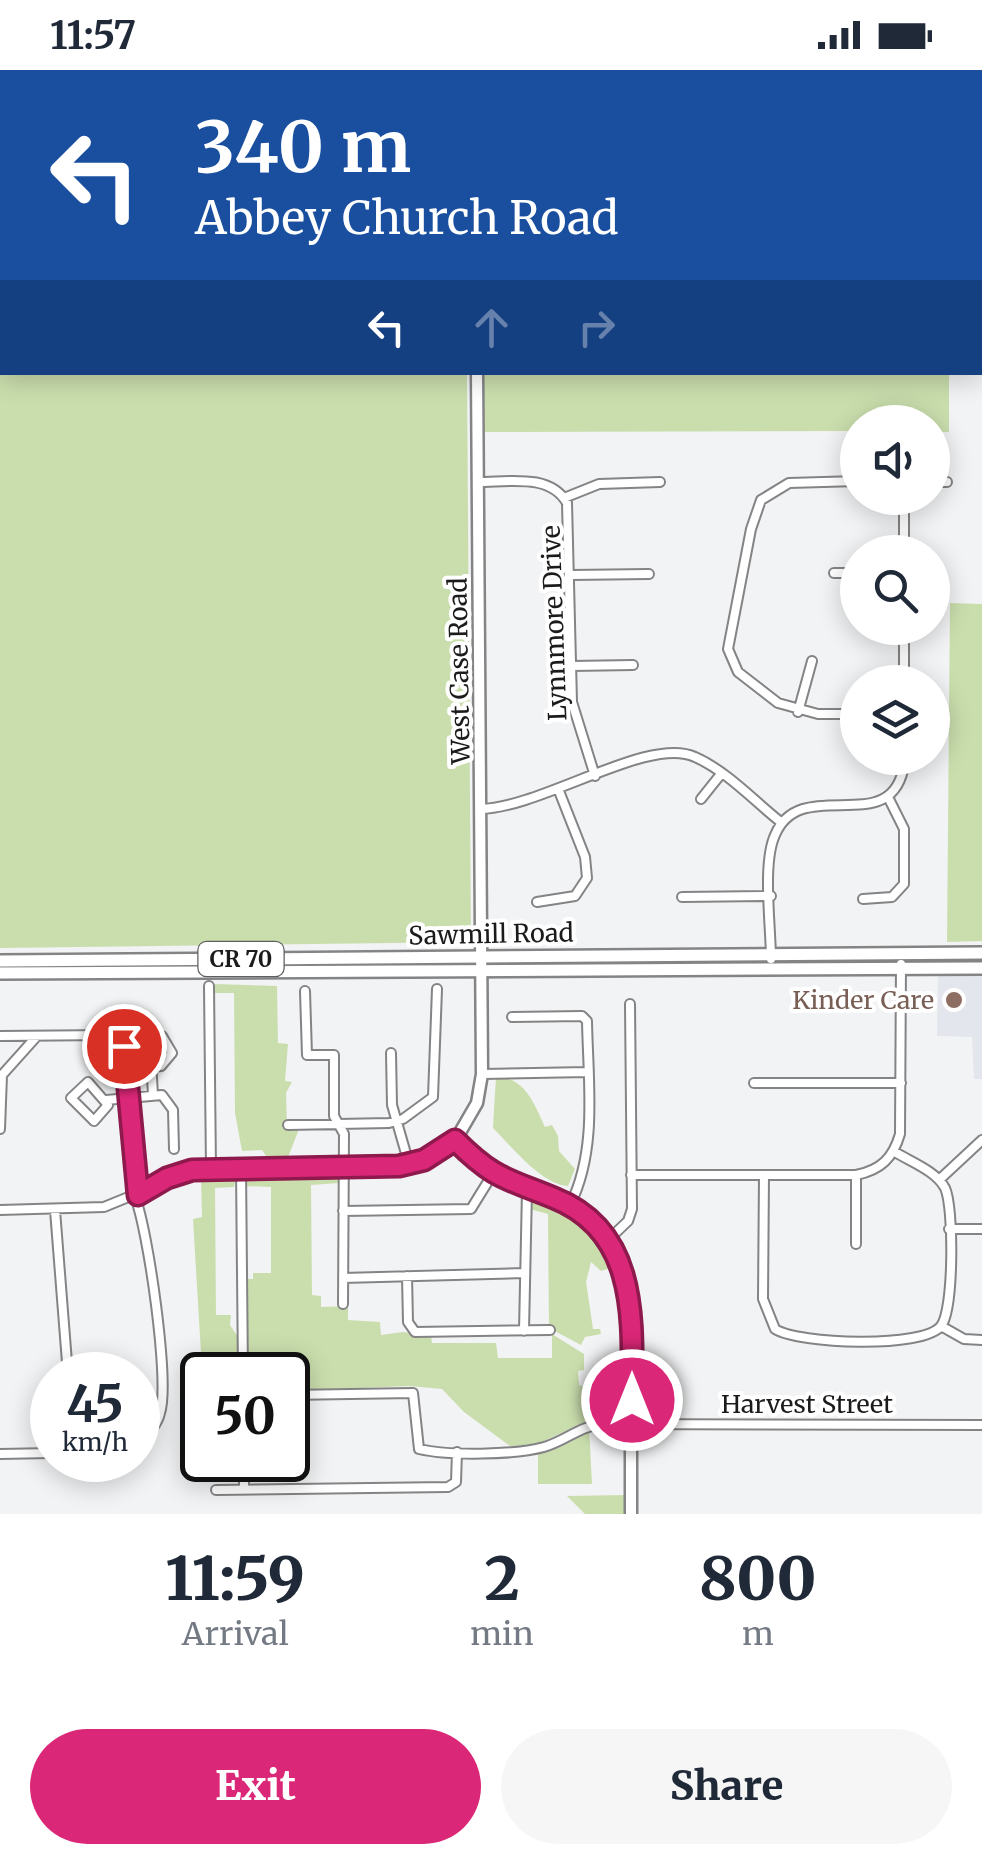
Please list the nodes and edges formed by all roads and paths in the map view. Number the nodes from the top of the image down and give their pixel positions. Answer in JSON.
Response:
{"nodes":[{"id":1,"x":476,"y":375,"type":"edge"},
{"id":2,"x":478,"y":482,"type":"junction"},
{"id":3,"x":660,"y":482,"type":"dead end"},
{"id":4,"x":840,"y":482,"type":"edge"},
{"id":5,"x":564,"y":498,"type":"junction"},
{"id":6,"x":834,"y":573,"type":"dead end"},
{"id":7,"x":840,"y":573,"type":"edge"},
{"id":8,"x":649,"y":574,"type":"dead end"},
{"id":9,"x":571,"y":575,"type":"junction"},
{"id":10,"x":812,"y":662,"type":"dead end"},
{"id":11,"x":633,"y":665,"type":"dead end"},
{"id":12,"x":572,"y":666,"type":"junction"},
{"id":13,"x":798,"y":712,"type":"junction"},
{"id":14,"x":840,"y":713,"type":"edge"},
{"id":15,"x":721,"y":774,"type":"junction"},
{"id":16,"x":901,"y":775,"type":"edge"},
{"id":17,"x":595,"y":776,"type":"junction"},
{"id":18,"x":559,"y":791,"type":"junction"},
{"id":19,"x":888,"y":797,"type":"junction"},
{"id":20,"x":702,"y":799,"type":"dead end"},
{"id":21,"x":480,"y":810,"type":"junction"},
{"id":22,"x":782,"y":823,"type":"junction"},
{"id":23,"x":770,"y":896,"type":"junction"},
{"id":24,"x":682,"y":897,"type":"dead end"},
{"id":25,"x":863,"y":899,"type":"dead end"},
{"id":26,"x":536,"y":902,"type":"dead end"},
{"id":27,"x":982,"y":954,"type":"edge"},
{"id":28,"x":0,"y":961,"type":"edge"},
{"id":29,"x":771,"y":961,"type":"junction"},
{"id":30,"x":901,"y":961,"type":"junction"},
{"id":31,"x":482,"y":963,"type":"junction"},
{"id":32,"x":982,"y":968,"type":"edge"},
{"id":33,"x":0,"y":973,"type":"edge"},
{"id":34,"x":208,"y":986,"type":"dead end"},
{"id":35,"x":437,"y":990,"type":"dead end"},
{"id":36,"x":305,"y":992,"type":"dead end"},
{"id":37,"x":630,"y":1004,"type":"dead end"},
{"id":38,"x":512,"y":1017,"type":"dead end"},
{"id":39,"x":0,"y":1036,"type":"edge"},
{"id":40,"x":37,"y":1036,"type":"junction"},
{"id":41,"x":391,"y":1054,"type":"dead end"},
{"id":42,"x":151,"y":1067,"type":"dead end"},
{"id":43,"x":587,"y":1072,"type":"junction"},
{"id":44,"x":482,"y":1074,"type":"junction"},
{"id":45,"x":754,"y":1083,"type":"dead end"},
{"id":46,"x":900,"y":1083,"type":"junction"},
{"id":47,"x":153,"y":1096,"type":"junction"},
{"id":48,"x":128,"y":1097,"type":"junction"},
{"id":49,"x":106,"y":1100,"type":"junction"},
{"id":50,"x":395,"y":1121,"type":"junction"},
{"id":51,"x":338,"y":1124,"type":"junction"},
{"id":52,"x":288,"y":1125,"type":"dead end"},
{"id":53,"x":0,"y":1128,"type":"edge"},
{"id":54,"x":455,"y":1140,"type":"junction"},
{"id":55,"x":982,"y":1140,"type":"edge"},
{"id":56,"x":174,"y":1149,"type":"dead end"},
{"id":57,"x":894,"y":1152,"type":"junction"},
{"id":58,"x":410,"y":1164,"type":"junction"},
{"id":59,"x":344,"y":1168,"type":"junction"},
{"id":60,"x":211,"y":1169,"type":"junction"},
{"id":61,"x":241,"y":1169,"type":"junction"},
{"id":62,"x":492,"y":1175,"type":"junction"},
{"id":63,"x":631,"y":1175,"type":"junction"},
{"id":64,"x":764,"y":1175,"type":"junction"},
{"id":65,"x":856,"y":1176,"type":"junction"},
{"id":66,"x":939,"y":1180,"type":"junction"},
{"id":67,"x":527,"y":1190,"type":"junction"},
{"id":68,"x":137,"y":1196,"type":"junction"},
{"id":69,"x":570,"y":1206,"type":"junction"},
{"id":70,"x":0,"y":1210,"type":"edge"},
{"id":71,"x":55,"y":1210,"type":"junction"},
{"id":72,"x":343,"y":1211,"type":"junction"},
{"id":73,"x":949,"y":1228,"type":"junction"},
{"id":74,"x":982,"y":1229,"type":"edge"},
{"id":75,"x":608,"y":1240,"type":"junction"},
{"id":76,"x":856,"y":1244,"type":"dead end"},
{"id":77,"x":524,"y":1272,"type":"junction"},
{"id":78,"x":407,"y":1276,"type":"junction"},
{"id":79,"x":343,"y":1278,"type":"junction"},
{"id":80,"x":343,"y":1304,"type":"dead end"},
{"id":81,"x":941,"y":1326,"type":"junction"},
{"id":82,"x":550,"y":1330,"type":"dead end"},
{"id":83,"x":524,"y":1331,"type":"junction"},
{"id":84,"x":982,"y":1340,"type":"edge"},
{"id":85,"x":66,"y":1352,"type":"edge"},
{"id":86,"x":159,"y":1352,"type":"edge"},
{"id":87,"x":243,"y":1352,"type":"edge"},
{"id":88,"x":160,"y":1362,"type":"edge"},
{"id":89,"x":310,"y":1395,"type":"edge"},
{"id":90,"x":160,"y":1415,"type":"edge"},
{"id":91,"x":632,"y":1424,"type":"junction"},
{"id":92,"x":982,"y":1425,"type":"edge"},
{"id":93,"x":457,"y":1452,"type":"junction"},
{"id":94,"x":30,"y":1453,"type":"edge"},
{"id":95,"x":0,"y":1454,"type":"edge"},
{"id":96,"x":244,"y":1482,"type":"edge"},
{"id":97,"x":216,"y":1490,"type":"dead end"},
{"id":98,"x":244,"y":1490,"type":"junction"},
{"id":99,"x":631,"y":1514,"type":"edge"}],
"edges":[{"from":1,"to":2,"type":"main road","name":"West Case Road"},
{"from":2,"to":5,"type":"street","name":"Lynnmore Drive"},
{"from":2,"to":21,"type":"main road","name":"West Case Road"},
{"from":3,"to":5,"type":"street"},
{"from":4,"to":13,"type":"street"},
{"from":5,"to":9,"type":"street","name":"Lynnmore Drive"},
{"from":6,"to":7,"type":"street"},
{"from":8,"to":9,"type":"street"},
{"from":9,"to":12,"type":"street","name":"Lynnmore Drive"},
{"from":10,"to":13,"type":"street"},
{"from":11,"to":12,"type":"street"},
{"from":12,"to":17,"type":"street","name":"Lynnmore Drive"},
{"from":13,"to":14,"type":"street"},
{"from":15,"to":17,"type":"street"},
{"from":15,"to":20,"type":"street"},
{"from":15,"to":22,"type":"street"},
{"from":16,"to":19,"type":"street"},
{"from":17,"to":18,"type":"street"},
{"from":18,"to":21,"type":"street"},
{"from":18,"to":26,"type":"street"},
{"from":19,"to":22,"type":"street"},
{"from":19,"to":25,"type":"street"},
{"from":21,"to":31,"type":"main road","name":"West Case Road"},
{"from":22,"to":23,"type":"street"},
{"from":23,"to":24,"type":"street"},
{"from":23,"to":29,"type":"street"},
{"from":27,"to":30,"type":"main road","name":"Sawmill Road","number":"CR 70"},
{"from":28,"to":31,"type":"main road","name":"Sawmill Road","number":"CR 70"},
{"from":29,"to":30,"type":"main road","name":"Sawmill Road","number":"CR 70"},
{"from":29,"to":31,"type":"main road","name":"Sawmill Road","number":"CR 70"},
{"from":30,"to":32,"type":"main road","name":"Sawmill Road","number":"CR 70"},
{"from":30,"to":46,"type":"street"},
{"from":31,"to":33,"type":"main road","name":"Sawmill Road","number":"CR 70"},
{"from":31,"to":44,"type":"main road","name":"West Case Road"},
{"from":34,"to":60,"type":"street"},
{"from":35,"to":50,"type":"street"},
{"from":36,"to":51,"type":"street"},
{"from":37,"to":63,"type":"street"},
{"from":38,"to":43,"type":"street"},
{"from":39,"to":40,"type":"street"},
{"from":40,"to":48,"type":"street"},
{"from":40,"to":53,"type":"street"},
{"from":41,"to":50,"type":"street"},
{"from":42,"to":47,"type":"street"},
{"from":43,"to":44,"type":"street"},
{"from":43,"to":69,"type":"street"},
{"from":44,"to":54,"type":"main road","name":"West Case Road"},
{"from":45,"to":46,"type":"street"},
{"from":46,"to":57,"type":"street"},
{"from":47,"to":48,"type":"street"},
{"from":47,"to":56,"type":"street"},
{"from":48,"to":49,"type":"street"},
{"from":48,"to":68,"type":"street"},
{"from":49,"to":49,"type":"street"},
{"from":50,"to":51,"type":"street"},
{"from":50,"to":58,"type":"street"},
{"from":51,"to":52,"type":"street"},
{"from":51,"to":59,"type":"street"},
{"from":54,"to":58,"type":"street"},
{"from":54,"to":62,"type":"main road"},
{"from":55,"to":66,"type":"street"},
{"from":57,"to":65,"type":"street"},
{"from":57,"to":66,"type":"street"},
{"from":58,"to":59,"type":"street"},
{"from":59,"to":61,"type":"street"},
{"from":59,"to":72,"type":"street"},
{"from":60,"to":61,"type":"street"},
{"from":60,"to":68,"type":"street"},
{"from":61,"to":87,"type":"street"},
{"from":62,"to":67,"type":"main road"},
{"from":62,"to":72,"type":"street"},
{"from":63,"to":64,"type":"street"},
{"from":63,"to":75,"type":"street"},
{"from":64,"to":65,"type":"street"},
{"from":64,"to":81,"type":"street"},
{"from":65,"to":76,"type":"street"},
{"from":66,"to":73,"type":"street"},
{"from":67,"to":69,"type":"main road"},
{"from":67,"to":77,"type":"street"},
{"from":68,"to":71,"type":"street"},
{"from":68,"to":86,"type":"street"},
{"from":69,"to":75,"type":"main road"},
{"from":70,"to":71,"type":"street"},
{"from":71,"to":85,"type":"street"},
{"from":72,"to":79,"type":"street"},
{"from":73,"to":74,"type":"street"},
{"from":73,"to":81,"type":"street"},
{"from":75,"to":91,"type":"main road"},
{"from":77,"to":78,"type":"street"},
{"from":77,"to":83,"type":"street"},
{"from":78,"to":79,"type":"street"},
{"from":78,"to":83,"type":"street"},
{"from":79,"to":80,"type":"street"},
{"from":81,"to":84,"type":"street"},
{"from":82,"to":83,"type":"street"},
{"from":88,"to":90,"type":"street"},
{"from":89,"to":93,"type":"street"},
{"from":91,"to":92,"type":"street","name":"Harvest Street"},
{"from":91,"to":93,"type":"street","name":"Harvest Street"},
{"from":91,"to":99,"type":"main road"},
{"from":93,"to":98,"type":"street"},
{"from":94,"to":95,"type":"street"},
{"from":96,"to":98,"type":"street"},
{"from":97,"to":98,"type":"street"}]}
